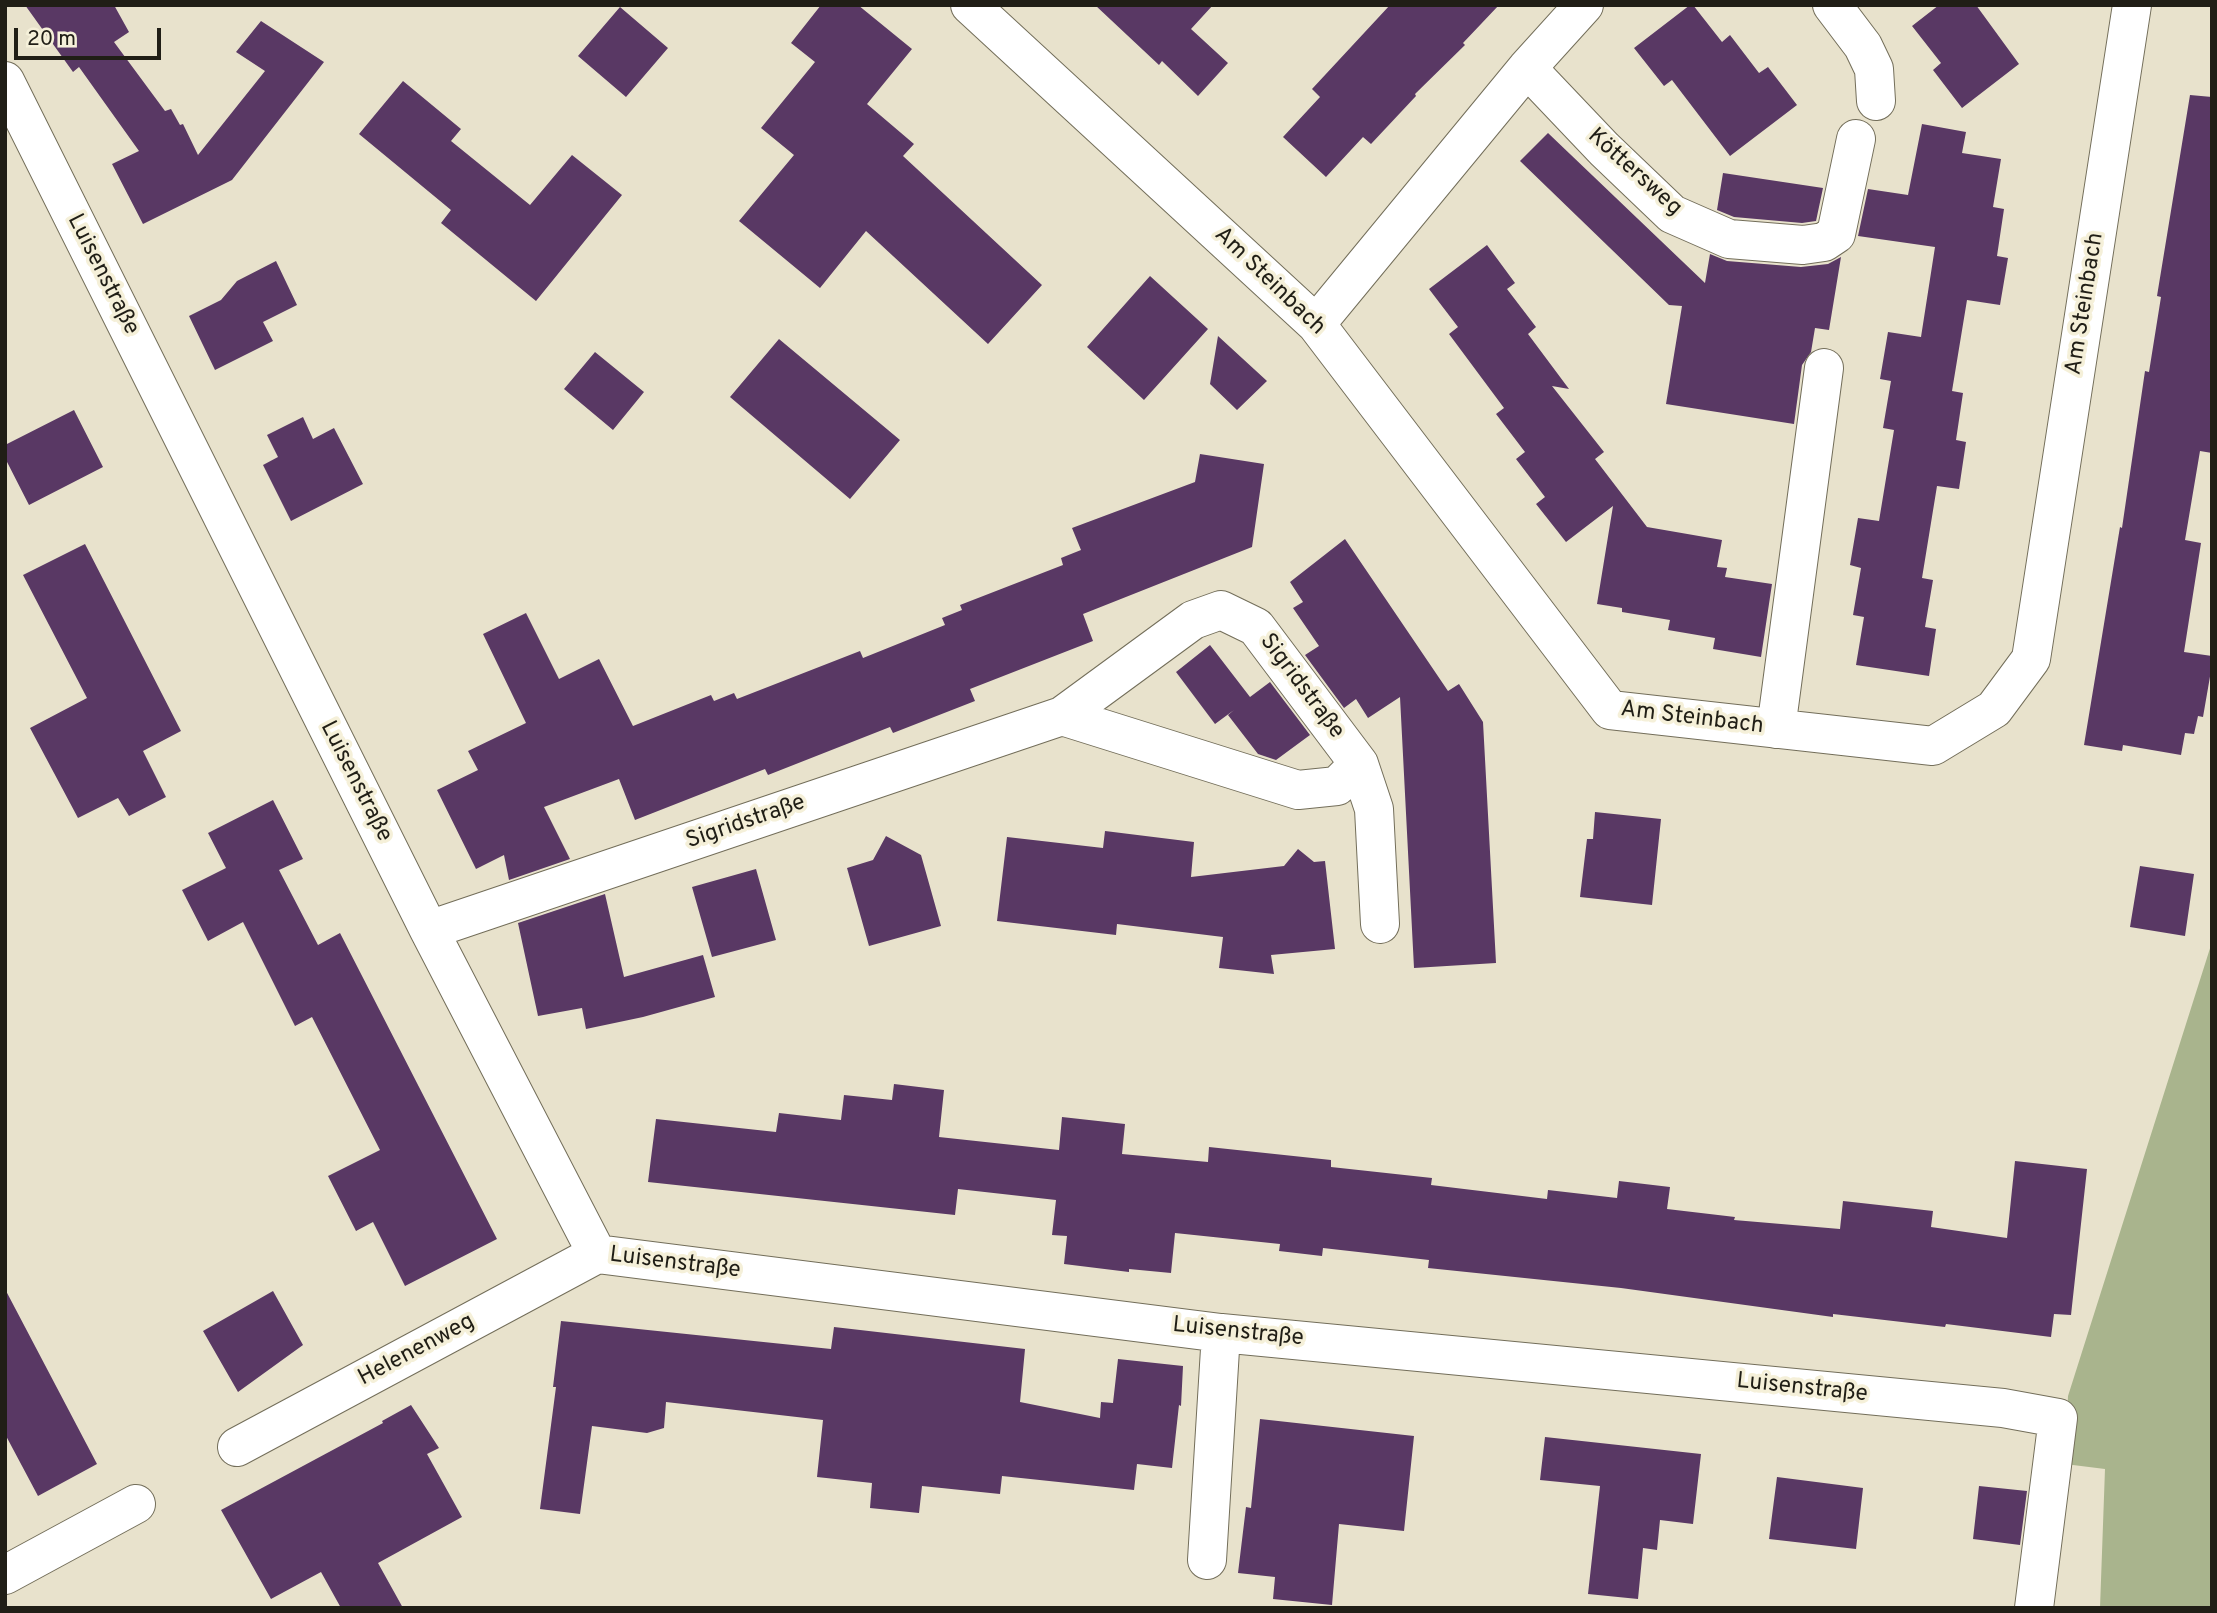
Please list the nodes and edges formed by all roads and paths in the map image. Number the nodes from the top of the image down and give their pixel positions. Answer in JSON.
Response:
{"nodes":[{"id":1,"x":970,"y":5,"type":"edge"},
{"id":2,"x":1584,"y":5,"type":"edge"},
{"id":3,"x":1832,"y":5,"type":"edge"},
{"id":4,"x":2132,"y":5,"type":"edge"},
{"id":5,"x":1527,"y":68,"type":"junction"},
{"id":6,"x":5,"y":81,"type":"edge"},
{"id":7,"x":1876,"y":101,"type":"dead end"},
{"id":8,"x":1856,"y":139,"type":"dead end"},
{"id":9,"x":1316,"y":324,"type":"junction"},
{"id":10,"x":1824,"y":368,"type":"dead end"},
{"id":11,"x":1062,"y":716,"type":"junction"},
{"id":12,"x":1776,"y":729,"type":"junction"},
{"id":13,"x":1359,"y":764,"type":"junction"},
{"id":14,"x":1380,"y":924,"type":"dead end"},
{"id":15,"x":429,"y":930,"type":"junction"},
{"id":16,"x":597,"y":1254,"type":"junction"},
{"id":17,"x":1220,"y":1333,"type":"junction"},
{"id":18,"x":237,"y":1447,"type":"dead end"},
{"id":19,"x":136,"y":1504,"type":"dead end"},
{"id":20,"x":1208,"y":1560,"type":"dead end"},
{"id":21,"x":5,"y":1575,"type":"edge"},
{"id":22,"x":2034,"y":1608,"type":"edge"}],
"edges":[{"from":1,"to":9,"type":"street","name":"Am Steinbach"},
{"from":2,"to":5,"type":"street"},
{"from":3,"to":7,"type":"street"},
{"from":4,"to":12,"type":"street","name":"Am Steinbach"},
{"from":5,"to":8,"type":"street","name":"Köttersweg"},
{"from":5,"to":9,"type":"street"},
{"from":6,"to":15,"type":"street","name":"Luisenstraße"},
{"from":9,"to":12,"type":"street","name":"Am Steinbach"},
{"from":10,"to":12,"type":"street"},
{"from":11,"to":13,"type":"street"},
{"from":11,"to":13,"type":"street","name":"Sigridstraße"},
{"from":11,"to":15,"type":"street","name":"Sigridstraße"},
{"from":13,"to":14,"type":"street","name":"Sigridstraße"},
{"from":15,"to":16,"type":"street","name":"Luisenstraße"},
{"from":16,"to":17,"type":"street","name":"Luisenstraße"},
{"from":16,"to":18,"type":"street","name":"Helenenweg"},
{"from":17,"to":20,"type":"street"},
{"from":17,"to":22,"type":"street","name":"Luisenstraße"},
{"from":19,"to":21,"type":"street"}]}
